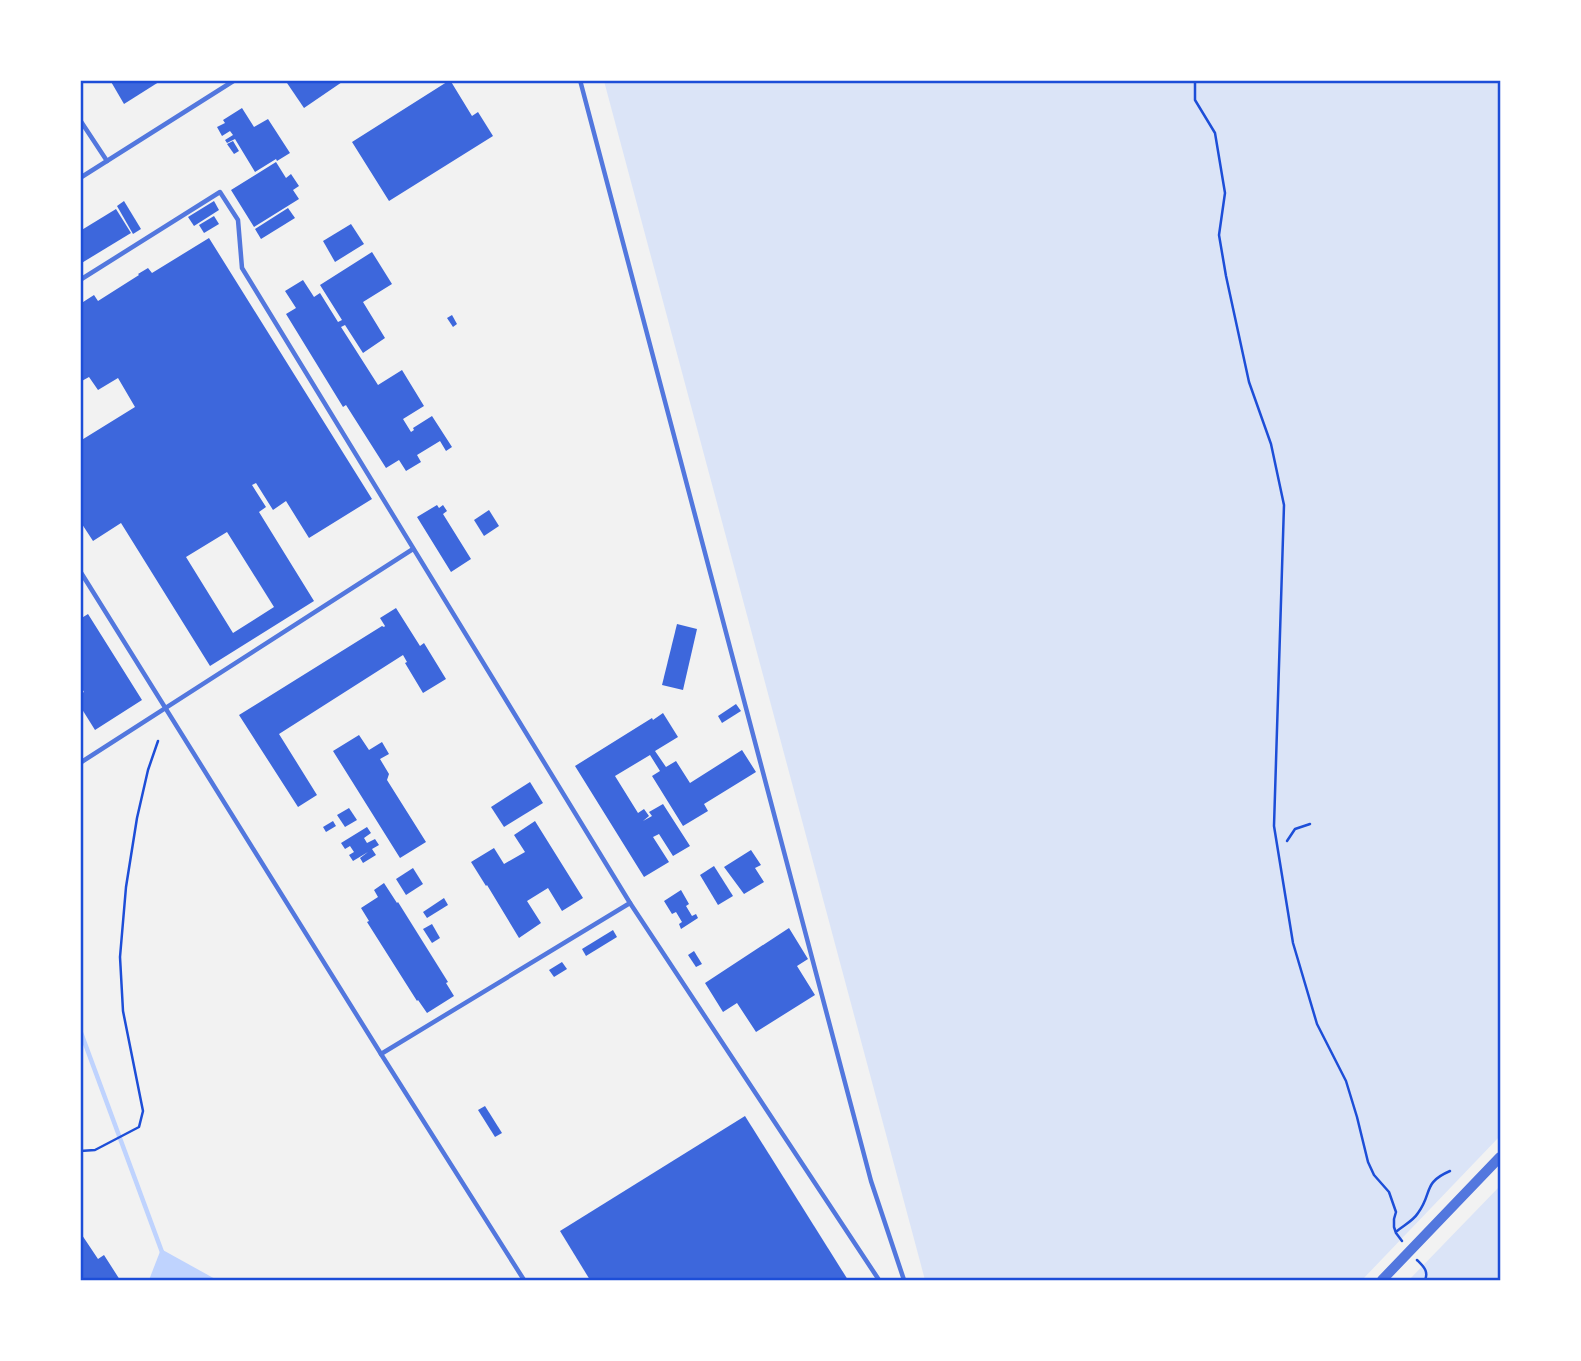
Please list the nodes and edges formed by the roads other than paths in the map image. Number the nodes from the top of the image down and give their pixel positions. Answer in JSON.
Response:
{"nodes":[{"id":1,"x":235,"y":80,"type":"edge"},
{"id":2,"x":580,"y":80,"type":"edge"},
{"id":3,"x":80,"y":120,"type":"edge"},
{"id":4,"x":107,"y":161,"type":"junction"},
{"id":5,"x":80,"y":178,"type":"edge"},
{"id":6,"x":80,"y":280,"type":"edge"},
{"id":7,"x":413,"y":549,"type":"junction"},
{"id":8,"x":80,"y":571,"type":"edge"},
{"id":9,"x":166,"y":709,"type":"junction"},
{"id":10,"x":80,"y":763,"type":"edge"},
{"id":11,"x":631,"y":903,"type":"junction"},
{"id":12,"x":381,"y":1054,"type":"junction"},
{"id":13,"x":1500,"y":1157,"type":"edge"},
{"id":14,"x":524,"y":1280,"type":"edge"},
{"id":15,"x":879,"y":1280,"type":"edge"},
{"id":16,"x":904,"y":1280,"type":"edge"},
{"id":17,"x":1382,"y":1280,"type":"edge"}],
"edges":[{"from":1,"to":4,"type":"lane"},
{"from":2,"to":16,"type":"lane"},
{"from":3,"to":4,"type":"lane"},
{"from":4,"to":5,"type":"lane"},
{"from":6,"to":7,"type":"lane"},
{"from":7,"to":9,"type":"lane"},
{"from":7,"to":11,"type":"lane"},
{"from":8,"to":9,"type":"lane"},
{"from":9,"to":10,"type":"lane"},
{"from":9,"to":12,"type":"lane"},
{"from":11,"to":12,"type":"lane"},
{"from":11,"to":15,"type":"lane"},
{"from":12,"to":14,"type":"lane"},
{"from":13,"to":17,"type":"street"}]}
